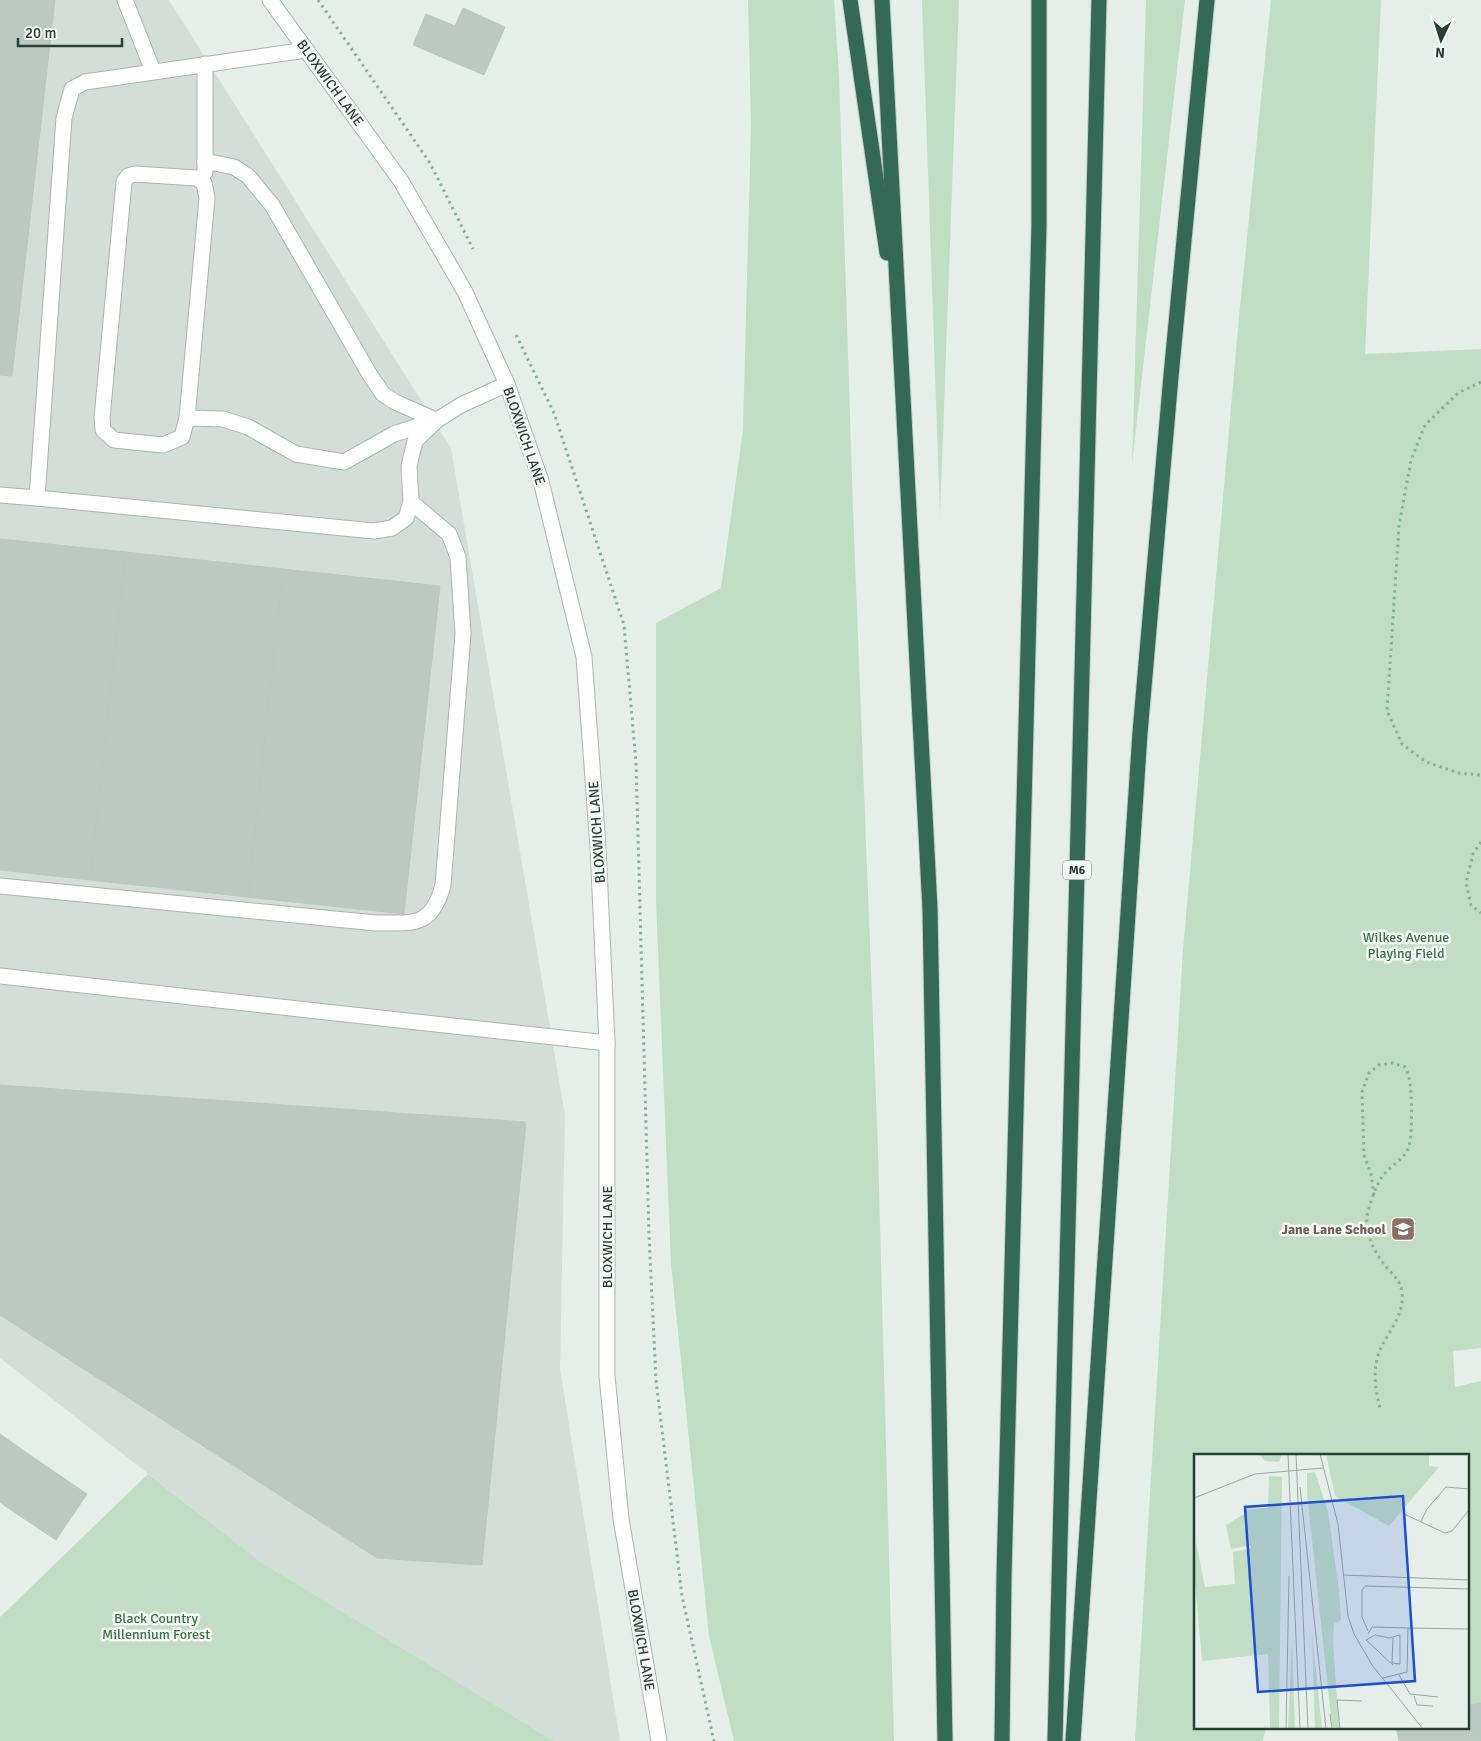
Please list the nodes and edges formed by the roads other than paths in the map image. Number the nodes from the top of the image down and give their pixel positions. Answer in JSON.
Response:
{"nodes":[{"id":1,"x":126,"y":0,"type":"edge"},
{"id":2,"x":270,"y":0,"type":"edge"},
{"id":3,"x":850,"y":0,"type":"edge"},
{"id":4,"x":882,"y":0,"type":"edge"},
{"id":5,"x":1040,"y":0,"type":"edge"},
{"id":6,"x":1099,"y":0,"type":"edge"},
{"id":7,"x":1207,"y":0,"type":"edge"},
{"id":8,"x":306,"y":50,"type":"junction"},
{"id":9,"x":205,"y":64,"type":"junction"},
{"id":10,"x":153,"y":71,"type":"junction"},
{"id":11,"x":205,"y":161,"type":"junction"},
{"id":12,"x":204,"y":183,"type":"junction"},
{"id":13,"x":900,"y":344,"type":"junction"},
{"id":14,"x":507,"y":384,"type":"junction"},
{"id":15,"x":187,"y":418,"type":"junction"},
{"id":16,"x":438,"y":419,"type":"junction"},
{"id":17,"x":0,"y":495,"type":"edge"},
{"id":18,"x":37,"y":498,"type":"junction"},
{"id":19,"x":411,"y":502,"type":"junction"},
{"id":20,"x":0,"y":886,"type":"edge"},
{"id":21,"x":0,"y":976,"type":"edge"},
{"id":22,"x":607,"y":1043,"type":"junction"},
{"id":23,"x":659,"y":1741,"type":"edge"},
{"id":24,"x":945,"y":1741,"type":"edge"},
{"id":25,"x":1002,"y":1741,"type":"edge"},
{"id":26,"x":1055,"y":1741,"type":"edge"},
{"id":27,"x":1073,"y":1741,"type":"edge"}],
"edges":[{"from":1,"to":10,"type":"street"},
{"from":2,"to":8,"type":"street","name":"BLOXWICH LANE"},
{"from":3,"to":13,"type":"highway"},
{"from":4,"to":13,"type":"highway"},
{"from":5,"to":25,"type":"highway"},
{"from":6,"to":26,"type":"highway","number":"M6"},
{"from":7,"to":27,"type":"highway"},
{"from":8,"to":9,"type":"street"},
{"from":8,"to":14,"type":"street","name":"BLOXWICH LANE"},
{"from":9,"to":10,"type":"street"},
{"from":9,"to":11,"type":"street"},
{"from":10,"to":18,"type":"street"},
{"from":11,"to":12,"type":"street"},
{"from":11,"to":16,"type":"street"},
{"from":12,"to":15,"type":"street"},
{"from":12,"to":15,"type":"street"},
{"from":13,"to":24,"type":"highway"},
{"from":14,"to":16,"type":"street"},
{"from":14,"to":22,"type":"street","name":"BLOXWICH LANE"},
{"from":15,"to":16,"type":"street"},
{"from":16,"to":19,"type":"street"},
{"from":17,"to":18,"type":"street"},
{"from":18,"to":19,"type":"street"},
{"from":19,"to":20,"type":"street"},
{"from":21,"to":22,"type":"street"},
{"from":22,"to":23,"type":"street","name":"BLOXWICH LANE"}]}
